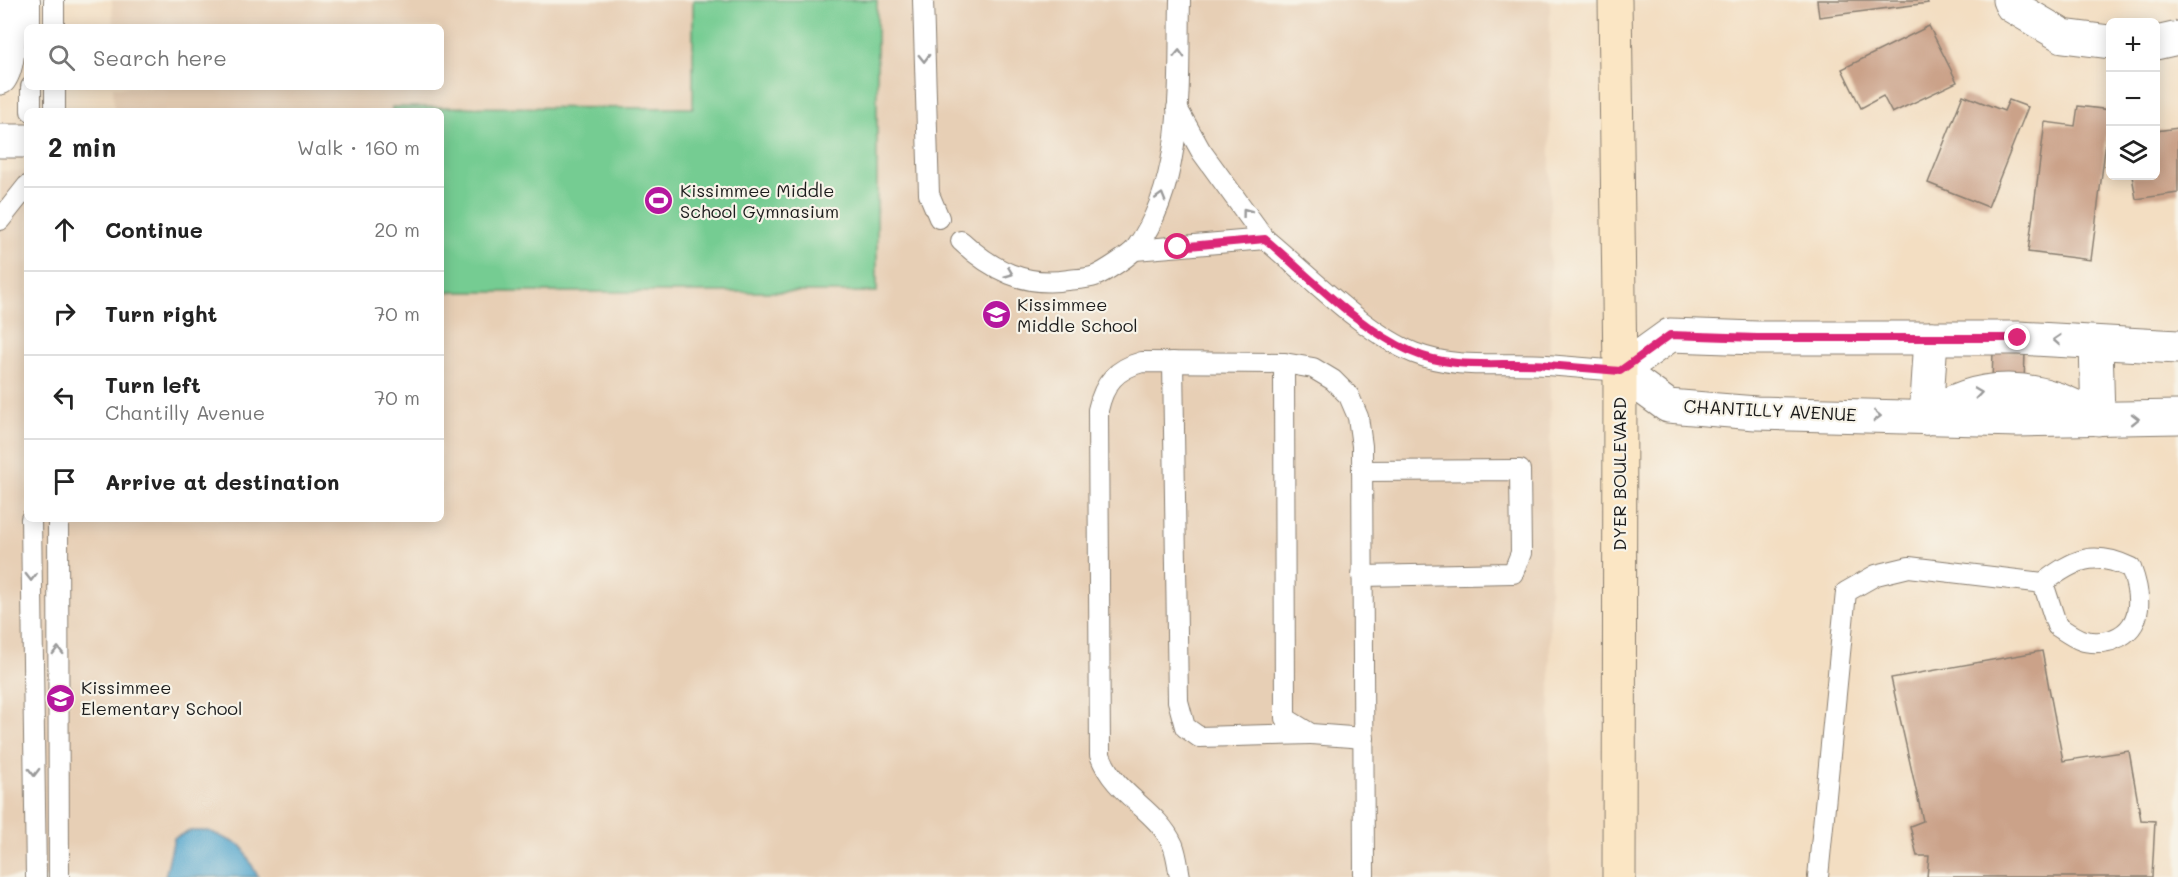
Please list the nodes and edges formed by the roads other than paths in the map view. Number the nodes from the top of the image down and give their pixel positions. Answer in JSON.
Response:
{"nodes":[{"id":1,"x":8,"y":0,"type":"edge"},
{"id":2,"x":30,"y":0,"type":"edge"},
{"id":3,"x":54,"y":0,"type":"edge"},
{"id":4,"x":923,"y":0,"type":"edge"},
{"id":5,"x":1180,"y":0,"type":"edge"},
{"id":6,"x":1615,"y":0,"type":"edge"},
{"id":7,"x":2009,"y":0,"type":"edge"},
{"id":8,"x":30,"y":24,"type":"edge"},
{"id":9,"x":54,"y":24,"type":"edge"},
{"id":10,"x":2178,"y":38,"type":"edge"},
{"id":11,"x":2106,"y":41,"type":"edge"},
{"id":12,"x":2160,"y":42,"type":"edge"},
{"id":13,"x":0,"y":78,"type":"edge"},
{"id":14,"x":31,"y":90,"type":"edge"},
{"id":15,"x":55,"y":90,"type":"edge"},
{"id":16,"x":31,"y":108,"type":"edge"},
{"id":17,"x":55,"y":108,"type":"edge"},
{"id":18,"x":1177,"y":108,"type":"junction"},
{"id":19,"x":0,"y":141,"type":"edge"},
{"id":20,"x":24,"y":141,"type":"edge"},
{"id":21,"x":24,"y":190,"type":"edge"},
{"id":22,"x":939,"y":218,"type":"dead end"},
{"id":23,"x":0,"y":220,"type":"edge"},
{"id":24,"x":1265,"y":239,"type":"junction"},
{"id":25,"x":961,"y":241,"type":"dead end"},
{"id":26,"x":1135,"y":250,"type":"junction"},
{"id":27,"x":1931,"y":338,"type":"junction"},
{"id":28,"x":2096,"y":343,"type":"junction"},
{"id":29,"x":2178,"y":347,"type":"edge"},
{"id":30,"x":1173,"y":362,"type":"junction"},
{"id":31,"x":1284,"y":363,"type":"junction"},
{"id":32,"x":1620,"y":371,"type":"junction"},
{"id":33,"x":2178,"y":417,"type":"edge"},
{"id":34,"x":1926,"y":418,"type":"junction"},
{"id":35,"x":2098,"y":419,"type":"junction"},
{"id":36,"x":1362,"y":471,"type":"junction"},
{"id":37,"x":31,"y":522,"type":"edge"},
{"id":38,"x":58,"y":522,"type":"edge"},
{"id":39,"x":1362,"y":576,"type":"junction"},
{"id":40,"x":2043,"y":583,"type":"junction"},
{"id":41,"x":1311,"y":734,"type":"junction"},
{"id":42,"x":1364,"y":738,"type":"junction"},
{"id":43,"x":36,"y":877,"type":"edge"},
{"id":44,"x":59,"y":877,"type":"edge"},
{"id":45,"x":1180,"y":877,"type":"edge"},
{"id":46,"x":1364,"y":877,"type":"edge"},
{"id":47,"x":1619,"y":877,"type":"edge"},
{"id":48,"x":1818,"y":877,"type":"edge"}],
"edges":[{"from":1,"to":13,"type":"street"},
{"from":2,"to":8,"type":"lane"},
{"from":3,"to":9,"type":"lane"},
{"from":4,"to":22,"type":"lane","one_way":true},
{"from":18,"to":5,"type":"lane","one_way":true},
{"from":6,"to":32,"type":"main road","name":"DYER BOULEVARD"},
{"from":7,"to":11,"type":"street"},
{"from":10,"to":12,"type":"street"},
{"from":14,"to":16,"type":"lane"},
{"from":15,"to":17,"type":"lane"},
{"from":24,"to":18,"type":"lane","one_way":true},
{"from":26,"to":18,"type":"lane","one_way":true},
{"from":19,"to":20,"type":"street"},
{"from":21,"to":23,"type":"lane"},
{"from":24,"to":26,"type":"lane"},
{"from":24,"to":32,"type":"lane"},
{"from":25,"to":26,"type":"lane","one_way":true},
{"from":28,"to":27,"type":"street","one_way":true},
{"from":27,"to":32,"type":"street"},
{"from":27,"to":34,"type":"street"},
{"from":28,"to":29,"type":"street"},
{"from":28,"to":35,"type":"street"},
{"from":30,"to":31,"type":"lane"},
{"from":30,"to":41,"type":"lane"},
{"from":30,"to":45,"type":"lane"},
{"from":31,"to":36,"type":"lane"},
{"from":31,"to":41,"type":"lane"},
{"from":32,"to":34,"type":"street","name":"CHANTILLY AVENUE","one_way":true},
{"from":32,"to":47,"type":"main road","name":"DYER BOULEVARD"},
{"from":35,"to":33,"type":"street","name":"CHANTILLY AVENUE","one_way":true},
{"from":34,"to":35,"type":"street","name":"CHANTILLY AVENUE","one_way":true},
{"from":36,"to":39,"type":"lane"},
{"from":36,"to":39,"type":"lane"},
{"from":37,"to":43,"type":"lane","one_way":true},
{"from":44,"to":38,"type":"lane","one_way":true},
{"from":39,"to":42,"type":"lane"},
{"from":40,"to":40,"type":"lane"},
{"from":40,"to":48,"type":"lane"},
{"from":41,"to":42,"type":"lane"},
{"from":42,"to":46,"type":"lane"}]}
